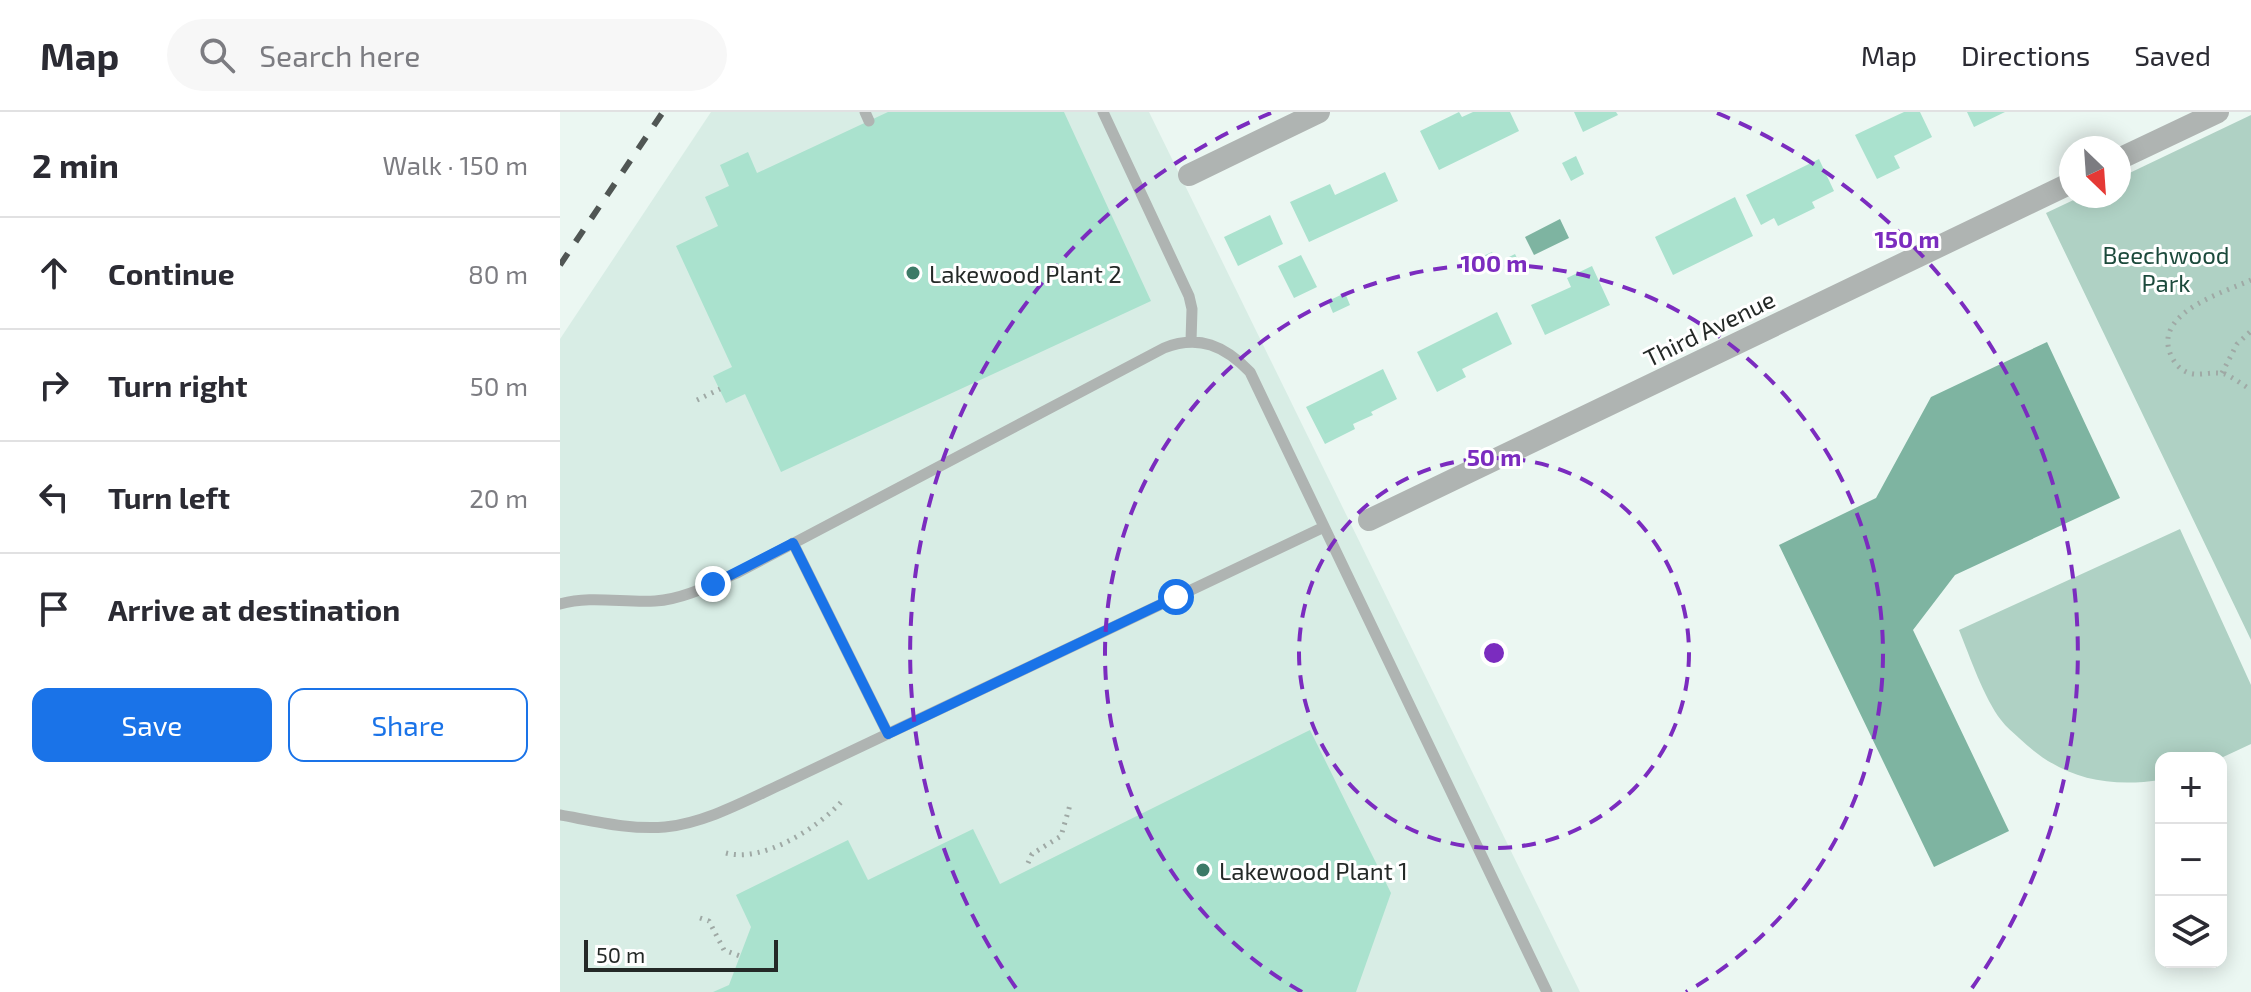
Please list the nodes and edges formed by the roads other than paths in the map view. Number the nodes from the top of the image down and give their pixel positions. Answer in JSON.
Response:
{"nodes":[{"id":1,"x":1103,"y":112,"type":"edge"},
{"id":2,"x":1319,"y":112,"type":"edge"},
{"id":3,"x":2218,"y":112,"type":"edge"},
{"id":4,"x":2131,"y":153,"type":"edge"},
{"id":5,"x":1189,"y":175,"type":"dead end"},
{"id":6,"x":2059,"y":189,"type":"edge"},
{"id":7,"x":1191,"y":341,"type":"junction"},
{"id":8,"x":1369,"y":520,"type":"dead end"},
{"id":9,"x":1324,"y":527,"type":"junction"},
{"id":10,"x":793,"y":543,"type":"junction"},
{"id":11,"x":560,"y":604,"type":"edge"},
{"id":12,"x":888,"y":734,"type":"junction"},
{"id":13,"x":560,"y":815,"type":"edge"},
{"id":14,"x":1547,"y":992,"type":"edge"}],
"edges":[{"from":1,"to":7,"type":"lane"},
{"from":2,"to":5,"type":"street"},
{"from":3,"to":4,"type":"street"},
{"from":6,"to":8,"type":"street","name":"Third Avenue"},
{"from":7,"to":9,"type":"lane"},
{"from":7,"to":10,"type":"lane"},
{"from":9,"to":12,"type":"lane"},
{"from":9,"to":14,"type":"lane"},
{"from":10,"to":11,"type":"lane"},
{"from":10,"to":12,"type":"lane"},
{"from":12,"to":13,"type":"lane"}]}
